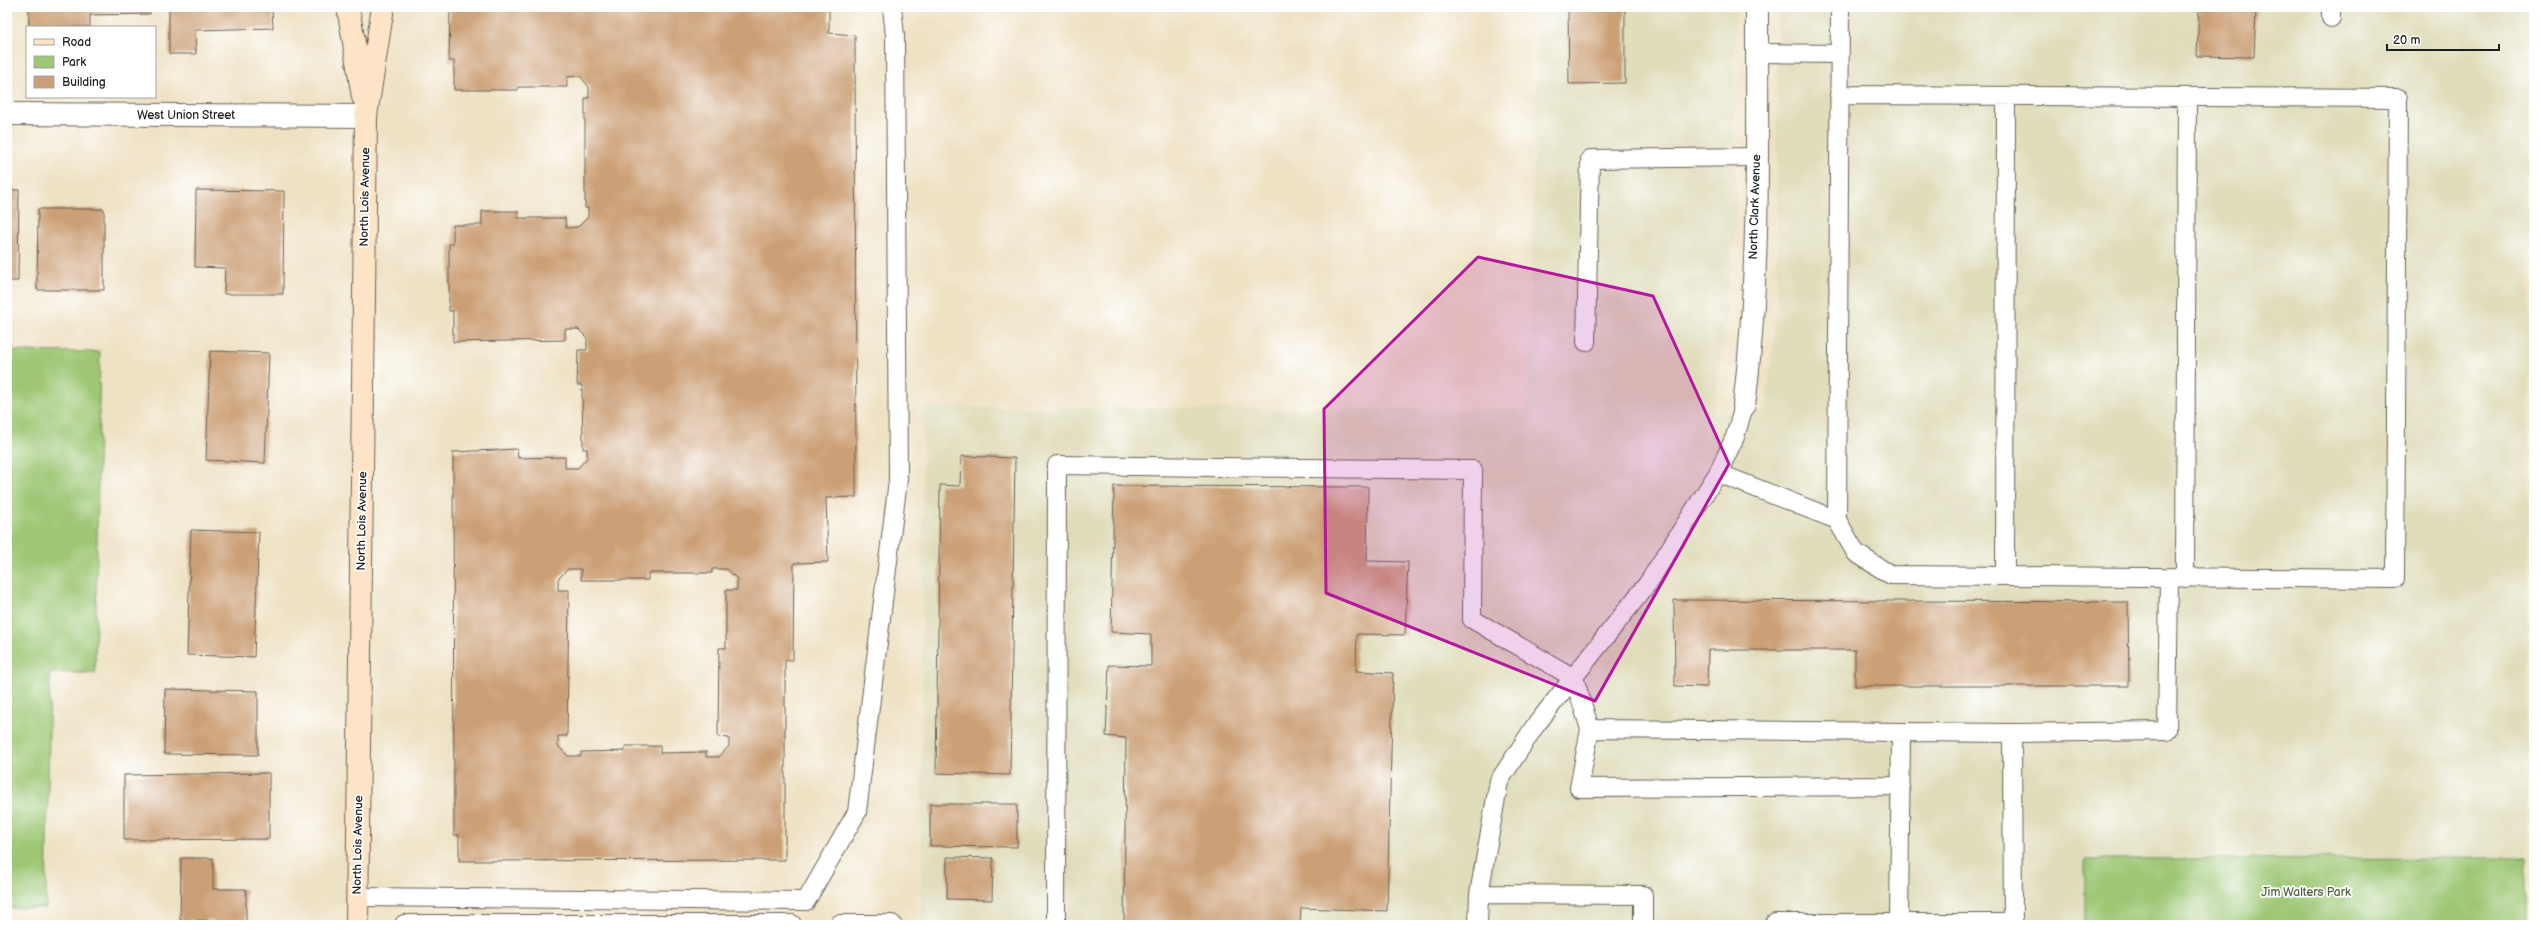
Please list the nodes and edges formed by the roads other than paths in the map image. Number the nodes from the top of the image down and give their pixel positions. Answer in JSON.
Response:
{"nodes":[{"id":1,"x":348,"y":7,"type":"edge"},
{"id":2,"x":383,"y":7,"type":"edge"},
{"id":3,"x":892,"y":7,"type":"edge"},
{"id":4,"x":1758,"y":7,"type":"edge"},
{"id":5,"x":1840,"y":7,"type":"edge"},
{"id":6,"x":1757,"y":52,"type":"junction"},
{"id":7,"x":1840,"y":54,"type":"junction"},
{"id":8,"x":1839,"y":95,"type":"junction"},
{"id":9,"x":2006,"y":96,"type":"junction"},
{"id":10,"x":2187,"y":97,"type":"junction"},
{"id":11,"x":7,"y":114,"type":"edge"},
{"id":12,"x":366,"y":116,"type":"junction"},
{"id":13,"x":1757,"y":157,"type":"junction"},
{"id":14,"x":1586,"y":342,"type":"dead end"},
{"id":15,"x":1744,"y":406,"type":"joint"},
{"id":16,"x":1718,"y":473,"type":"junction"},
{"id":17,"x":1837,"y":520,"type":"junction"},
{"id":18,"x":2004,"y":576,"type":"junction"},
{"id":19,"x":2177,"y":578,"type":"junction"},
{"id":20,"x":1574,"y":678,"type":"junction"},
{"id":21,"x":1590,"y":729,"type":"junction"},
{"id":22,"x":1901,"y":733,"type":"junction"},
{"id":23,"x":2012,"y":733,"type":"junction"},
{"id":24,"x":1901,"y":786,"type":"junction"},
{"id":25,"x":1479,"y":894,"type":"junction"},
{"id":26,"x":358,"y":897,"type":"junction"},
{"id":27,"x":404,"y":924,"type":"dead end"},
{"id":28,"x":792,"y":924,"type":"dead end"},
{"id":29,"x":839,"y":924,"type":"dead end"},
{"id":30,"x":892,"y":924,"type":"dead end"},
{"id":31,"x":1899,"y":924,"type":"edge"},
{"id":32,"x":2013,"y":924,"type":"edge"},
{"id":33,"x":357,"y":925,"type":"edge"},
{"id":34,"x":1056,"y":925,"type":"edge"},
{"id":35,"x":1478,"y":925,"type":"edge"},
{"id":36,"x":1643,"y":925,"type":"edge"},
{"id":37,"x":1775,"y":925,"type":"edge"}],
"edges":[{"from":1,"to":12,"type":"street","name":"North Lois Avenue"},
{"from":2,"to":12,"type":"street","name":"North Lois Avenue"},
{"from":3,"to":26,"type":"lane"},
{"from":4,"to":6,"type":"street","name":"North Clark Avenue"},
{"from":5,"to":7,"type":"lane"},
{"from":6,"to":7,"type":"lane"},
{"from":6,"to":13,"type":"street","name":"North Clark Avenue"},
{"from":7,"to":8,"type":"lane"},
{"from":8,"to":9,"type":"lane"},
{"from":8,"to":17,"type":"lane"},
{"from":9,"to":10,"type":"lane"},
{"from":9,"to":18,"type":"lane"},
{"from":10,"to":19,"type":"lane"},
{"from":10,"to":19,"type":"lane"},
{"from":11,"to":12,"type":"street","name":"West Union Street"},
{"from":12,"to":26,"type":"street","name":"North Lois Avenue"},
{"from":13,"to":14,"type":"lane"},
{"from":13,"to":15,"type":"street","name":"North Clark Avenue"},
{"from":15,"to":16,"type":"lane"},
{"from":16,"to":17,"type":"lane"},
{"from":16,"to":20,"type":"lane"},
{"from":17,"to":18,"type":"lane"},
{"from":18,"to":19,"type":"lane"},
{"from":19,"to":23,"type":"lane"},
{"from":20,"to":21,"type":"lane"},
{"from":20,"to":25,"type":"lane"},
{"from":20,"to":34,"type":"lane"},
{"from":21,"to":22,"type":"lane"},
{"from":21,"to":24,"type":"lane"},
{"from":22,"to":23,"type":"lane"},
{"from":22,"to":24,"type":"lane"},
{"from":23,"to":32,"type":"lane"},
{"from":24,"to":31,"type":"lane"},
{"from":25,"to":35,"type":"lane"},
{"from":25,"to":36,"type":"lane"},
{"from":26,"to":33,"type":"street","name":"North Lois Avenue"},
{"from":27,"to":28,"type":"lane"},
{"from":29,"to":30,"type":"lane"},
{"from":31,"to":32,"type":"lane"},
{"from":31,"to":37,"type":"lane"}]}
